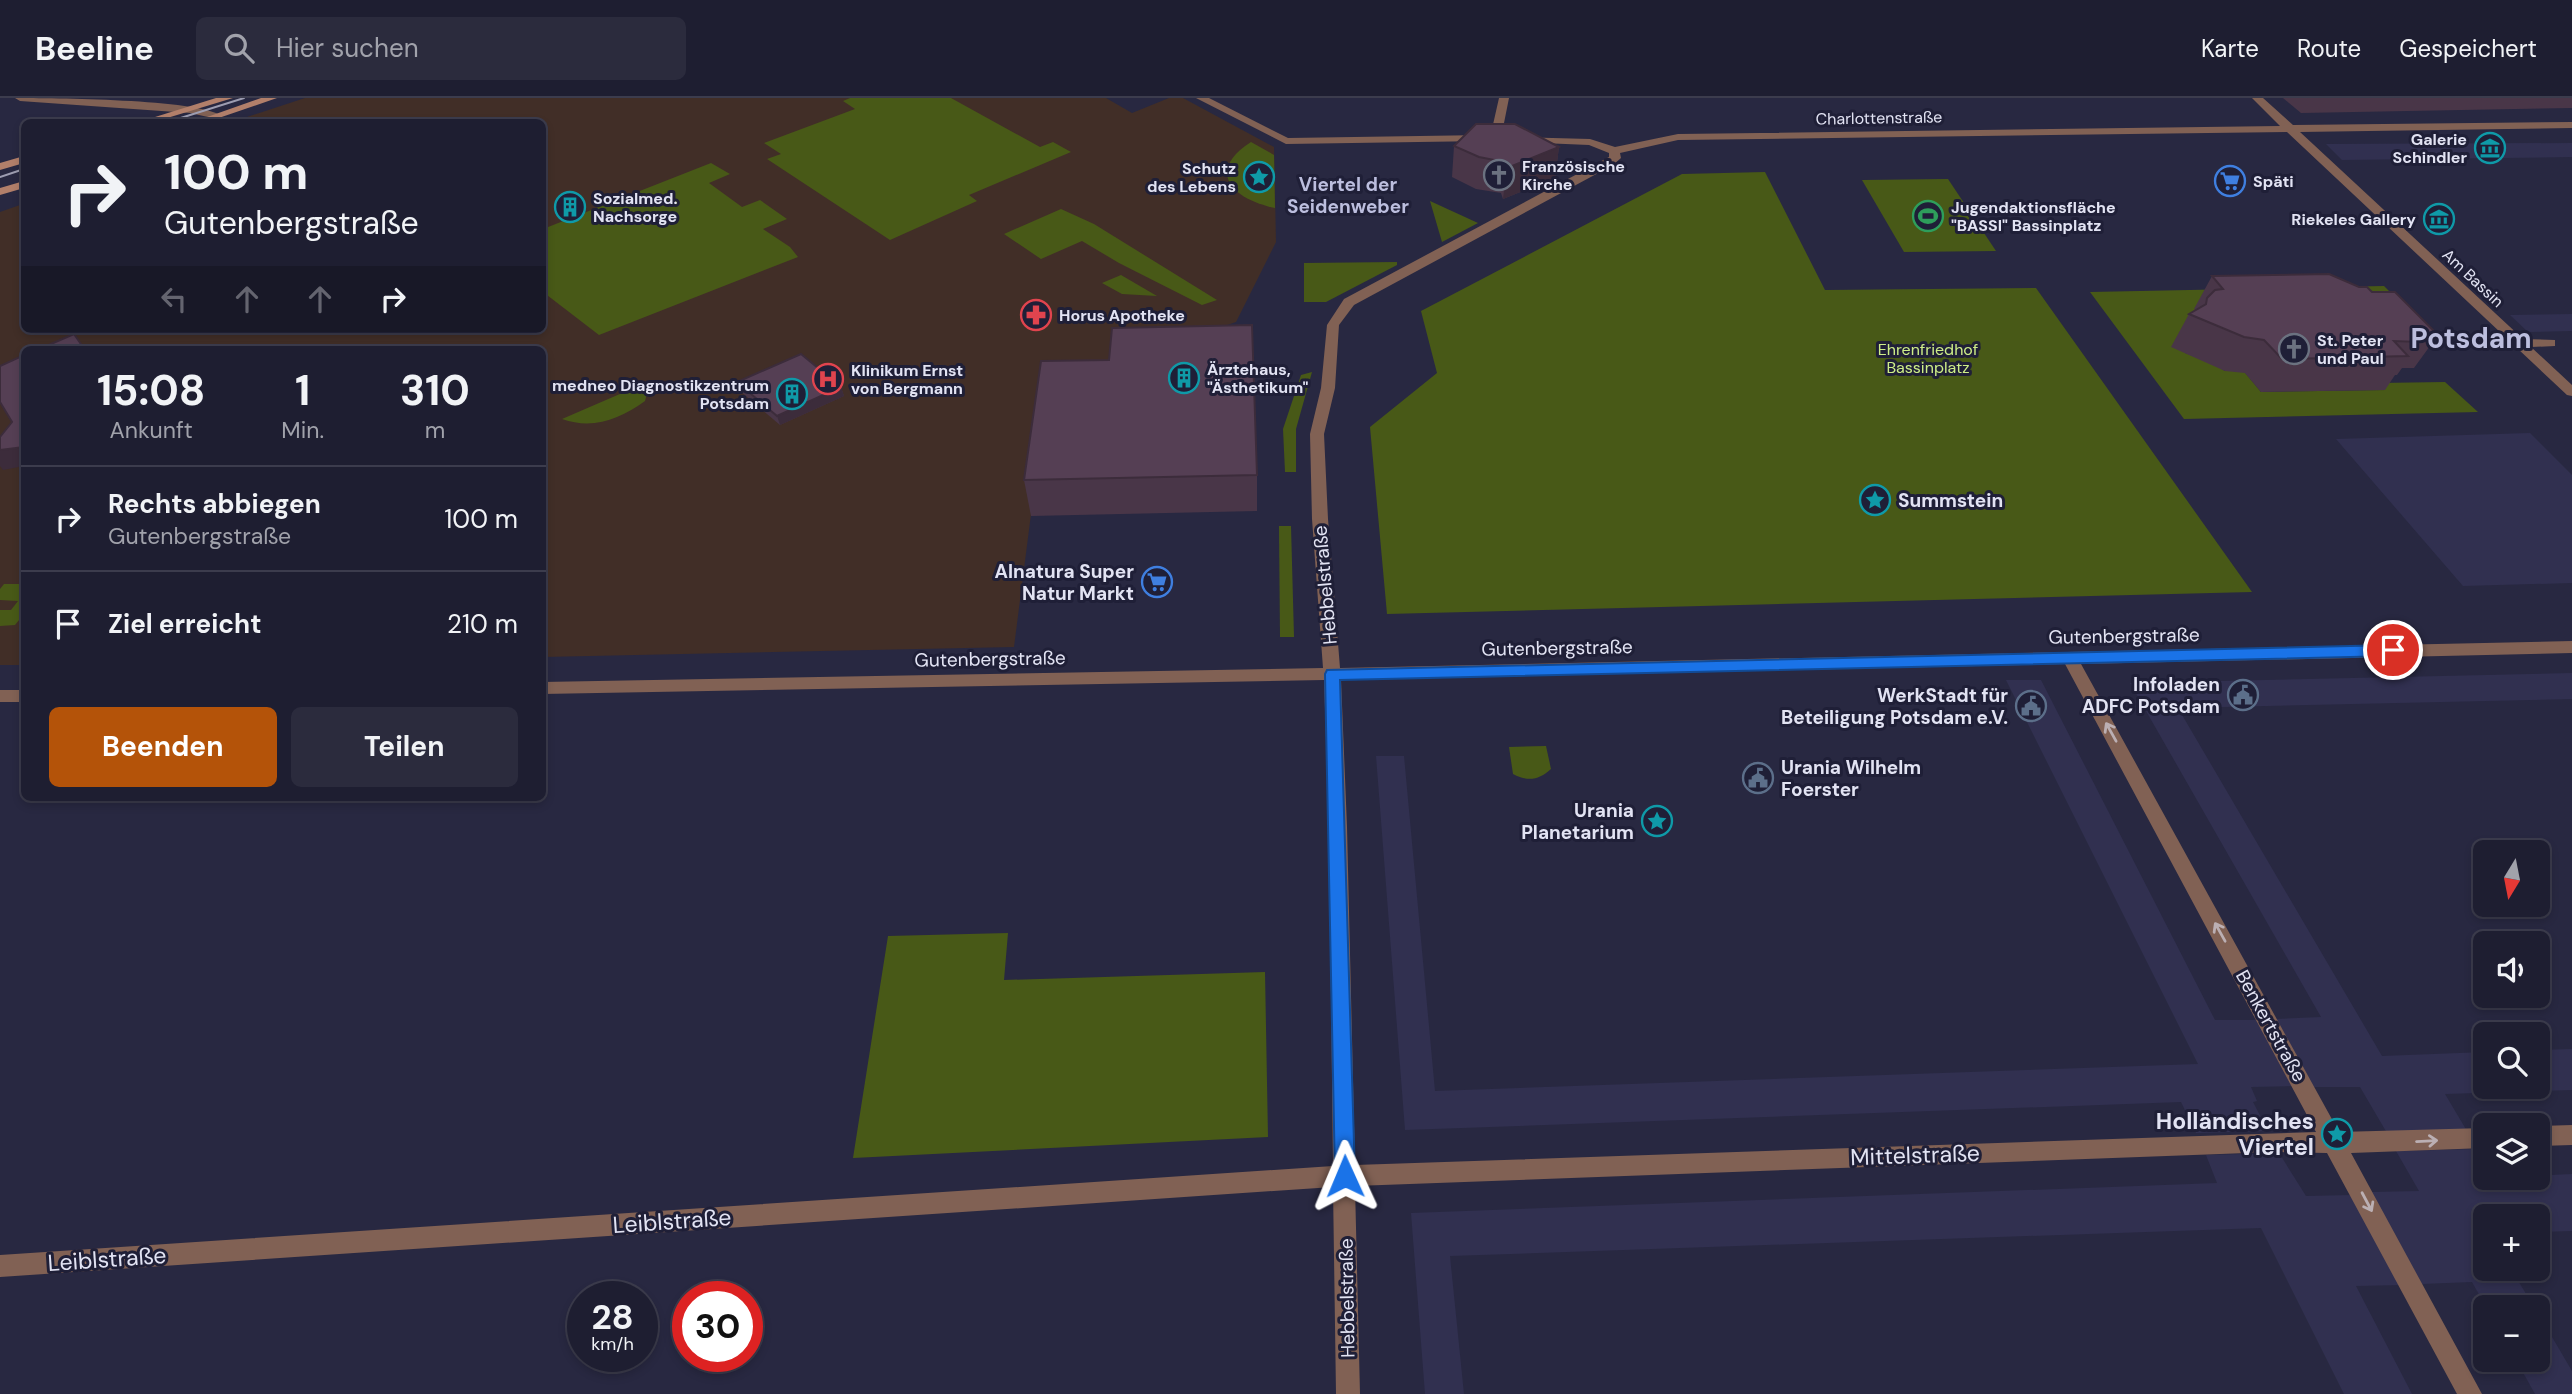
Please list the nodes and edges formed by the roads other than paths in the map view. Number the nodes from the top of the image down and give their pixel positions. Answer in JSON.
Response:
{"nodes":[{"id":1,"x":20,"y":98,"type":"edge"},
{"id":2,"x":228,"y":98,"type":"edge"},
{"id":3,"x":272,"y":98,"type":"edge"},
{"id":4,"x":1201,"y":98,"type":"edge"},
{"id":5,"x":1504,"y":98,"type":"edge"},
{"id":6,"x":2257,"y":98,"type":"edge"},
{"id":7,"x":190,"y":110,"type":"junction"},
{"id":8,"x":217,"y":116,"type":"junction"},
{"id":9,"x":156,"y":119,"type":"edge"},
{"id":10,"x":208,"y":119,"type":"edge"},
{"id":11,"x":2572,"y":125,"type":"edge"},
{"id":12,"x":2290,"y":129,"type":"junction"},
{"id":13,"x":1506,"y":138,"type":"junction"},
{"id":14,"x":1614,"y":151,"type":"junction"},
{"id":15,"x":21,"y":160,"type":"edge"},
{"id":16,"x":0,"y":167,"type":"edge"},
{"id":17,"x":21,"y":185,"type":"edge"},
{"id":18,"x":0,"y":192,"type":"edge"},
{"id":19,"x":2520,"y":343,"type":"junction"},
{"id":20,"x":2550,"y":343,"type":"dead end"},
{"id":21,"x":2572,"y":392,"type":"edge"},
{"id":22,"x":2572,"y":646,"type":"edge"},
{"id":23,"x":2070,"y":658,"type":"junction"},
{"id":24,"x":1332,"y":674,"type":"junction"},
{"id":25,"x":546,"y":688,"type":"edge"},
{"id":26,"x":0,"y":696,"type":"edge"},
{"id":27,"x":21,"y":696,"type":"edge"},
{"id":28,"x":2572,"y":1135,"type":"edge"},
{"id":29,"x":2550,"y":1136,"type":"edge"},
{"id":30,"x":2473,"y":1138,"type":"edge"},
{"id":31,"x":2334,"y":1142,"type":"junction"},
{"id":32,"x":1345,"y":1176,"type":"junction"},
{"id":33,"x":0,"y":1266,"type":"edge"},
{"id":34,"x":1348,"y":1394,"type":"edge"},
{"id":35,"x":2470,"y":1394,"type":"edge"}],
"edges":[{"from":1,"to":7,"type":"street"},
{"from":2,"to":7,"type":"street"},
{"from":3,"to":8,"type":"street"},
{"from":4,"to":13,"type":"street","name":"Charlottenstraße"},
{"from":5,"to":13,"type":"street"},
{"from":6,"to":12,"type":"street","name":"Am Bassin"},
{"from":7,"to":8,"type":"street"},
{"from":7,"to":9,"type":"street"},
{"from":8,"to":10,"type":"street"},
{"from":11,"to":12,"type":"street","name":"Charlottenstraße"},
{"from":12,"to":14,"type":"street","name":"Charlottenstraße"},
{"from":12,"to":19,"type":"street","name":"Am Bassin"},
{"from":13,"to":14,"type":"street","name":"Charlottenstraße"},
{"from":14,"to":24,"type":"street","name":"Hebbelstraße"},
{"from":15,"to":16,"type":"street"},
{"from":17,"to":18,"type":"street"},
{"from":19,"to":20,"type":"street"},
{"from":19,"to":21,"type":"street","name":"Am Bassin"},
{"from":22,"to":23,"type":"street","name":"Gutenbergstraße"},
{"from":23,"to":24,"type":"street","name":"Gutenbergstraße"},
{"from":31,"to":23,"type":"street","name":"Benkertstraße","one_way":true},
{"from":24,"to":25,"type":"street","name":"Gutenbergstraße"},
{"from":24,"to":32,"type":"street","name":"Hebbelstraße"},
{"from":26,"to":27,"type":"street"},
{"from":28,"to":29,"type":"street"},
{"from":31,"to":30,"type":"street","name":"Mittelstraße","one_way":true},
{"from":31,"to":32,"type":"street","name":"Mittelstraße"},
{"from":31,"to":35,"type":"street","name":"Benkertstraße","one_way":true},
{"from":32,"to":33,"type":"street","name":"Leiblstraße"},
{"from":32,"to":34,"type":"street","name":"Hebbelstraße"}]}
